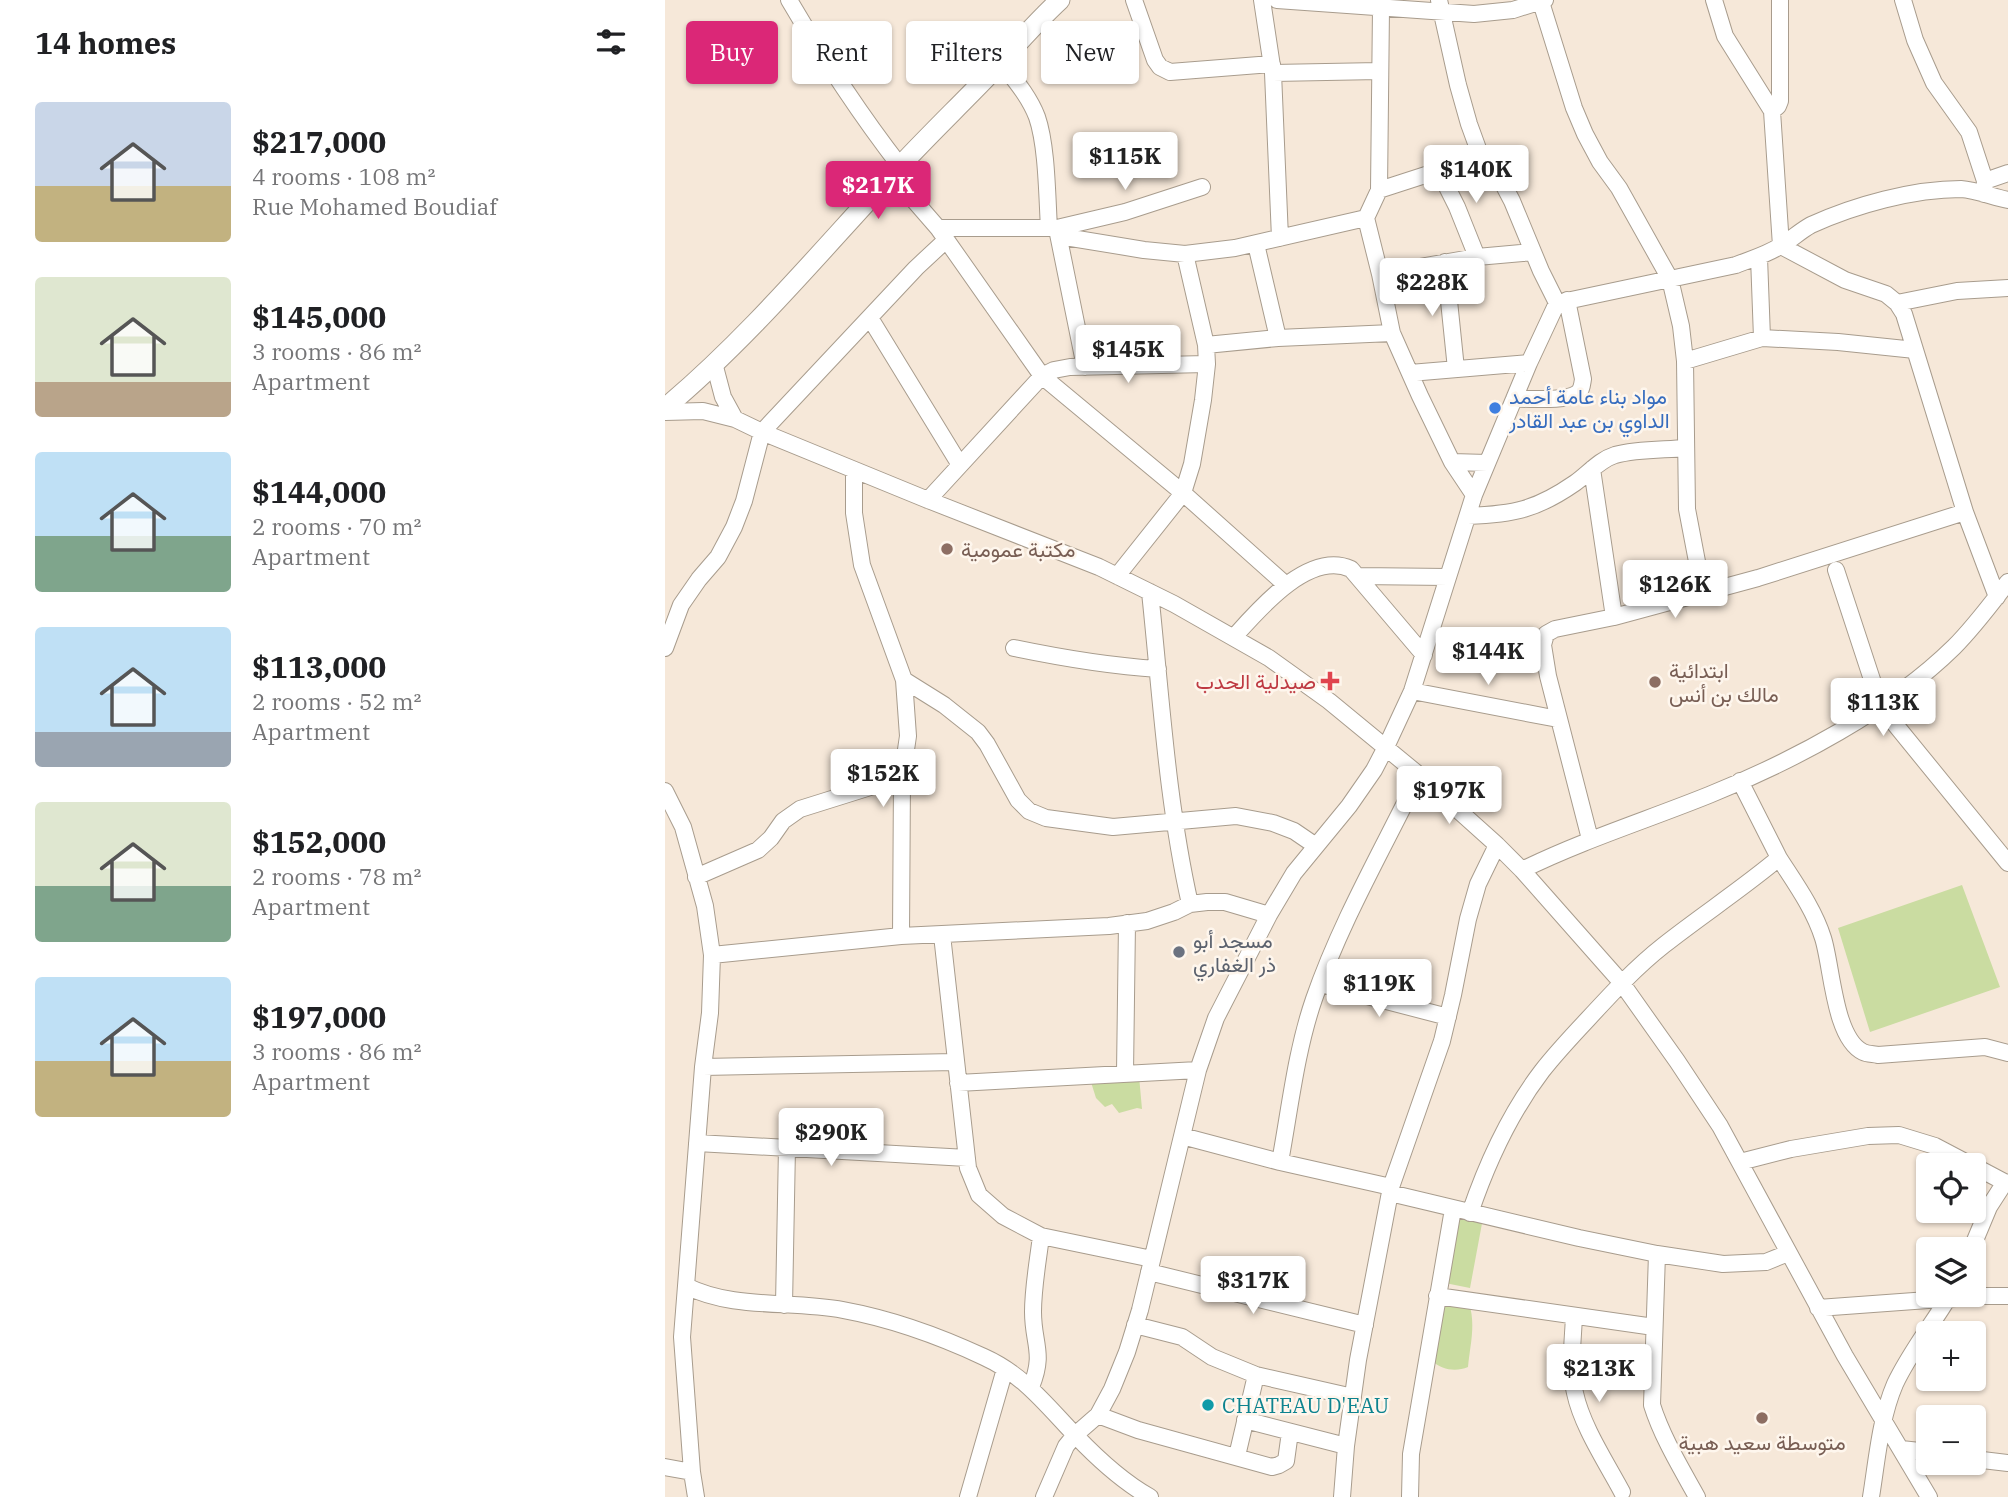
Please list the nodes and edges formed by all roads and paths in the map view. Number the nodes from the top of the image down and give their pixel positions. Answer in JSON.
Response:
{"nodes":[{"id":1,"x":789,"y":0,"type":"edge"},
{"id":2,"x":1060,"y":0,"type":"edge"},
{"id":3,"x":1134,"y":0,"type":"edge"},
{"id":4,"x":1262,"y":0,"type":"edge"},
{"id":5,"x":1277,"y":0,"type":"edge"},
{"id":6,"x":1714,"y":0,"type":"edge"},
{"id":7,"x":1780,"y":0,"type":"edge"},
{"id":8,"x":1903,"y":0,"type":"edge"},
{"id":9,"x":1543,"y":1,"type":"edge"},
{"id":10,"x":1440,"y":6,"type":"edge"},
{"id":11,"x":1381,"y":8,"type":"junction"},
{"id":12,"x":1027,"y":31,"type":"edge"},
{"id":13,"x":1273,"y":69,"type":"junction"},
{"id":14,"x":1379,"y":71,"type":"junction"},
{"id":15,"x":978,"y":84,"type":"edge"},
{"id":16,"x":1018,"y":84,"type":"edge"},
{"id":17,"x":1772,"y":111,"type":"junction"},
{"id":18,"x":1481,"y":157,"type":"junction"},
{"id":19,"x":896,"y":171,"type":"junction"},
{"id":20,"x":1440,"y":171,"type":"junction"},
{"id":21,"x":2008,"y":173,"type":"edge"},
{"id":22,"x":1202,"y":187,"type":"dead end"},
{"id":23,"x":1984,"y":188,"type":"junction"},
{"id":24,"x":1379,"y":190,"type":"junction"},
{"id":25,"x":2008,"y":200,"type":"edge"},
{"id":26,"x":1366,"y":218,"type":"junction"},
{"id":27,"x":1055,"y":230,"type":"junction"},
{"id":28,"x":942,"y":234,"type":"junction"},
{"id":29,"x":1280,"y":238,"type":"junction"},
{"id":30,"x":1257,"y":244,"type":"junction"},
{"id":31,"x":1781,"y":246,"type":"junction"},
{"id":32,"x":1534,"y":252,"type":"junction"},
{"id":33,"x":1185,"y":254,"type":"junction"},
{"id":34,"x":1477,"y":257,"type":"junction"},
{"id":35,"x":1759,"y":257,"type":"junction"},
{"id":36,"x":1445,"y":262,"type":"junction"},
{"id":37,"x":1380,"y":274,"type":"junction"},
{"id":38,"x":1670,"y":279,"type":"junction"},
{"id":39,"x":2008,"y":288,"type":"edge"},
{"id":40,"x":1562,"y":302,"type":"junction"},
{"id":41,"x":1897,"y":303,"type":"junction"},
{"id":42,"x":870,"y":318,"type":"junction"},
{"id":43,"x":1392,"y":333,"type":"junction"},
{"id":44,"x":1278,"y":338,"type":"junction"},
{"id":45,"x":1762,"y":338,"type":"junction"},
{"id":46,"x":1206,"y":345,"type":"junction"},
{"id":47,"x":1915,"y":350,"type":"junction"},
{"id":48,"x":1685,"y":361,"type":"junction"},
{"id":49,"x":714,"y":363,"type":"junction"},
{"id":50,"x":1529,"y":363,"type":"junction"},
{"id":51,"x":1207,"y":364,"type":"junction"},
{"id":52,"x":1085,"y":367,"type":"junction"},
{"id":53,"x":1456,"y":369,"type":"junction"},
{"id":54,"x":1410,"y":373,"type":"junction"},
{"id":55,"x":1042,"y":376,"type":"junction"},
{"id":56,"x":1514,"y":399,"type":"junction"},
{"id":57,"x":665,"y":410,"type":"edge"},
{"id":58,"x":735,"y":419,"type":"junction"},
{"id":59,"x":762,"y":432,"type":"junction"},
{"id":60,"x":1686,"y":448,"type":"junction"},
{"id":61,"x":1453,"y":462,"type":"junction"},
{"id":62,"x":1487,"y":463,"type":"junction"},
{"id":63,"x":960,"y":465,"type":"junction"},
{"id":64,"x":1592,"y":469,"type":"junction"},
{"id":65,"x":855,"y":470,"type":"junction"},
{"id":66,"x":1183,"y":493,"type":"junction"},
{"id":67,"x":1474,"y":495,"type":"junction"},
{"id":68,"x":928,"y":500,"type":"junction"},
{"id":69,"x":1965,"y":512,"type":"junction"},
{"id":70,"x":1468,"y":516,"type":"junction"},
{"id":71,"x":1836,"y":570,"type":"dead end"},
{"id":72,"x":1117,"y":576,"type":"junction"},
{"id":73,"x":1358,"y":576,"type":"junction"},
{"id":74,"x":1448,"y":577,"type":"junction"},
{"id":75,"x":2008,"y":582,"type":"edge"},
{"id":76,"x":1286,"y":585,"type":"junction"},
{"id":77,"x":1150,"y":592,"type":"junction"},
{"id":78,"x":1703,"y":593,"type":"junction"},
{"id":79,"x":1997,"y":597,"type":"junction"},
{"id":80,"x":1614,"y":617,"type":"junction"},
{"id":81,"x":1234,"y":637,"type":"junction"},
{"id":82,"x":665,"y":648,"type":"edge"},
{"id":83,"x":1014,"y":648,"type":"dead end"},
{"id":84,"x":1424,"y":655,"type":"junction"},
{"id":85,"x":1158,"y":669,"type":"junction"},
{"id":86,"x":904,"y":680,"type":"junction"},
{"id":87,"x":1412,"y":691,"type":"junction"},
{"id":88,"x":1881,"y":706,"type":"junction"},
{"id":89,"x":1558,"y":719,"type":"junction"},
{"id":90,"x":1386,"y":747,"type":"junction"},
{"id":91,"x":1419,"y":775,"type":"junction"},
{"id":92,"x":902,"y":777,"type":"junction"},
{"id":93,"x":1740,"y":781,"type":"junction"},
{"id":94,"x":665,"y":791,"type":"edge"},
{"id":95,"x":1175,"y":821,"type":"junction"},
{"id":96,"x":1590,"y":839,"type":"junction"},
{"id":97,"x":1497,"y":845,"type":"junction"},
{"id":98,"x":1316,"y":846,"type":"junction"},
{"id":99,"x":1779,"y":858,"type":"junction"},
{"id":100,"x":2008,"y":863,"type":"edge"},
{"id":101,"x":1522,"y":870,"type":"junction"},
{"id":102,"x":696,"y":877,"type":"junction"},
{"id":103,"x":1190,"y":904,"type":"junction"},
{"id":104,"x":1269,"y":915,"type":"junction"},
{"id":105,"x":1127,"y":923,"type":"junction"},
{"id":106,"x":942,"y":935,"type":"junction"},
{"id":107,"x":901,"y":936,"type":"junction"},
{"id":108,"x":712,"y":954,"type":"junction"},
{"id":109,"x":1621,"y":982,"type":"junction"},
{"id":110,"x":1321,"y":984,"type":"junction"},
{"id":111,"x":1448,"y":1017,"type":"junction"},
{"id":112,"x":2008,"y":1053,"type":"edge"},
{"id":113,"x":955,"y":1062,"type":"junction"},
{"id":114,"x":703,"y":1067,"type":"junction"},
{"id":115,"x":1198,"y":1070,"type":"junction"},
{"id":116,"x":1125,"y":1073,"type":"junction"},
{"id":117,"x":958,"y":1083,"type":"junction"},
{"id":118,"x":1182,"y":1136,"type":"junction"},
{"id":119,"x":697,"y":1143,"type":"junction"},
{"id":120,"x":787,"y":1147,"type":"junction"},
{"id":121,"x":1948,"y":1153,"type":"edge"},
{"id":122,"x":967,"y":1158,"type":"junction"},
{"id":123,"x":1280,"y":1162,"type":"junction"},
{"id":124,"x":1740,"y":1162,"type":"junction"},
{"id":125,"x":1986,"y":1173,"type":"edge"},
{"id":126,"x":2006,"y":1183,"type":"edge"},
{"id":127,"x":1390,"y":1190,"type":"junction"},
{"id":128,"x":1462,"y":1211,"type":"junction"},
{"id":129,"x":1041,"y":1236,"type":"junction"},
{"id":130,"x":1976,"y":1237,"type":"edge"},
{"id":131,"x":1789,"y":1253,"type":"junction"},
{"id":132,"x":1657,"y":1254,"type":"junction"},
{"id":133,"x":1151,"y":1265,"type":"junction"},
{"id":134,"x":686,"y":1286,"type":"junction"},
{"id":135,"x":1437,"y":1296,"type":"junction"},
{"id":136,"x":1986,"y":1296,"type":"edge"},
{"id":137,"x":2008,"y":1296,"type":"edge"},
{"id":138,"x":1916,"y":1300,"type":"edge"},
{"id":139,"x":784,"y":1305,"type":"junction"},
{"id":140,"x":1942,"y":1307,"type":"edge"},
{"id":141,"x":1818,"y":1308,"type":"junction"},
{"id":142,"x":1574,"y":1316,"type":"junction"},
{"id":143,"x":1136,"y":1325,"type":"junction"},
{"id":144,"x":1365,"y":1325,"type":"junction"},
{"id":145,"x":1654,"y":1327,"type":"junction"},
{"id":146,"x":1005,"y":1369,"type":"junction"},
{"id":147,"x":1256,"y":1375,"type":"junction"},
{"id":148,"x":1031,"y":1387,"type":"junction"},
{"id":149,"x":1353,"y":1396,"type":"junction"},
{"id":150,"x":1098,"y":1415,"type":"junction"},
{"id":151,"x":1884,"y":1419,"type":"junction"},
{"id":152,"x":1245,"y":1420,"type":"junction"},
{"id":153,"x":1290,"y":1432,"type":"junction"},
{"id":154,"x":1075,"y":1435,"type":"junction"},
{"id":155,"x":1346,"y":1446,"type":"junction"},
{"id":156,"x":1901,"y":1449,"type":"junction"},
{"id":157,"x":1916,"y":1451,"type":"edge"},
{"id":158,"x":1237,"y":1456,"type":"junction"},
{"id":159,"x":1986,"y":1460,"type":"edge"},
{"id":160,"x":2008,"y":1463,"type":"edge"},
{"id":161,"x":665,"y":1467,"type":"edge"},
{"id":162,"x":692,"y":1472,"type":"junction"},
{"id":163,"x":1142,"y":1495,"type":"edge"},
{"id":164,"x":1619,"y":1495,"type":"edge"},
{"id":165,"x":696,"y":1497,"type":"edge"},
{"id":166,"x":968,"y":1497,"type":"edge"},
{"id":167,"x":1044,"y":1497,"type":"edge"},
{"id":168,"x":1342,"y":1497,"type":"edge"},
{"id":169,"x":1410,"y":1497,"type":"edge"},
{"id":170,"x":1697,"y":1497,"type":"edge"},
{"id":171,"x":1871,"y":1497,"type":"edge"},
{"id":172,"x":1929,"y":1497,"type":"edge"}],
"edges":[{"from":1,"to":19,"type":"street"},
{"from":2,"to":12,"type":"main road"},
{"from":3,"to":13,"type":"street"},
{"from":4,"to":13,"type":"street"},
{"from":5,"to":11,"type":"street"},
{"from":6,"to":17,"type":"street"},
{"from":7,"to":17,"type":"street"},
{"from":8,"to":23,"type":"street"},
{"from":9,"to":10,"type":"street"},
{"from":9,"to":38,"type":"street"},
{"from":10,"to":11,"type":"street"},
{"from":10,"to":18,"type":"street"},
{"from":11,"to":14,"type":"street"},
{"from":13,"to":14,"type":"street"},
{"from":13,"to":29,"type":"street"},
{"from":14,"to":24,"type":"street"},
{"from":15,"to":19,"type":"main road"},
{"from":16,"to":27,"type":"street"},
{"from":17,"to":31,"type":"street"},
{"from":18,"to":20,"type":"street"},
{"from":18,"to":32,"type":"street"},
{"from":19,"to":28,"type":"street"},
{"from":19,"to":49,"type":"main road"},
{"from":20,"to":24,"type":"street"},
{"from":20,"to":34,"type":"street"},
{"from":21,"to":23,"type":"street"},
{"from":22,"to":27,"type":"street"},
{"from":23,"to":25,"type":"street"},
{"from":23,"to":31,"type":"street"},
{"from":24,"to":26,"type":"street"},
{"from":26,"to":29,"type":"street"},
{"from":26,"to":37,"type":"street"},
{"from":27,"to":28,"type":"street"},
{"from":27,"to":33,"type":"street"},
{"from":27,"to":52,"type":"street"},
{"from":28,"to":42,"type":"street"},
{"from":28,"to":55,"type":"street"},
{"from":29,"to":30,"type":"street"},
{"from":30,"to":33,"type":"street"},
{"from":30,"to":44,"type":"street"},
{"from":31,"to":35,"type":"street"},
{"from":31,"to":41,"type":"street"},
{"from":32,"to":34,"type":"street"},
{"from":32,"to":40,"type":"street"},
{"from":33,"to":46,"type":"street"},
{"from":34,"to":36,"type":"street"},
{"from":35,"to":38,"type":"street"},
{"from":35,"to":45,"type":"street"},
{"from":36,"to":37,"type":"street"},
{"from":36,"to":53,"type":"street"},
{"from":37,"to":43,"type":"street"},
{"from":38,"to":40,"type":"street"},
{"from":38,"to":48,"type":"street"},
{"from":39,"to":41,"type":"street"},
{"from":40,"to":50,"type":"street"},
{"from":40,"to":56,"type":"street"},
{"from":41,"to":47,"type":"street"},
{"from":42,"to":59,"type":"street"},
{"from":42,"to":63,"type":"street"},
{"from":43,"to":44,"type":"street"},
{"from":43,"to":54,"type":"street"},
{"from":44,"to":46,"type":"street"},
{"from":45,"to":47,"type":"street"},
{"from":45,"to":48,"type":"street"},
{"from":46,"to":51,"type":"street"},
{"from":47,"to":69,"type":"street"},
{"from":48,"to":60,"type":"street"},
{"from":49,"to":57,"type":"main road"},
{"from":49,"to":58,"type":"street"},
{"from":50,"to":53,"type":"street"},
{"from":50,"to":56,"type":"street"},
{"from":51,"to":52,"type":"street"},
{"from":51,"to":66,"type":"street"},
{"from":52,"to":55,"type":"street"},
{"from":53,"to":54,"type":"street"},
{"from":54,"to":61,"type":"street"},
{"from":55,"to":63,"type":"street"},
{"from":55,"to":66,"type":"street"},
{"from":56,"to":62,"type":"street"},
{"from":57,"to":58,"type":"street"},
{"from":58,"to":59,"type":"street"},
{"from":59,"to":65,"type":"street"},
{"from":59,"to":82,"type":"street"},
{"from":60,"to":64,"type":"street"},
{"from":60,"to":78,"type":"street"},
{"from":61,"to":62,"type":"street"},
{"from":61,"to":67,"type":"street"},
{"from":62,"to":67,"type":"street"},
{"from":63,"to":68,"type":"street"},
{"from":64,"to":70,"type":"street"},
{"from":64,"to":80,"type":"street"},
{"from":65,"to":68,"type":"street"},
{"from":65,"to":86,"type":"street"},
{"from":66,"to":72,"type":"street"},
{"from":66,"to":76,"type":"street"},
{"from":67,"to":70,"type":"street"},
{"from":68,"to":72,"type":"street"},
{"from":69,"to":78,"type":"street"},
{"from":69,"to":79,"type":"street"},
{"from":70,"to":74,"type":"street"},
{"from":71,"to":88,"type":"street"},
{"from":72,"to":77,"type":"street"},
{"from":73,"to":74,"type":"street"},
{"from":73,"to":76,"type":"street"},
{"from":73,"to":84,"type":"street"},
{"from":74,"to":84,"type":"street"},
{"from":75,"to":79,"type":"street"},
{"from":76,"to":81,"type":"street"},
{"from":77,"to":81,"type":"street"},
{"from":77,"to":85,"type":"street"},
{"from":78,"to":80,"type":"street"},
{"from":79,"to":88,"type":"street"},
{"from":80,"to":89,"type":"street"},
{"from":81,"to":90,"type":"street"},
{"from":83,"to":85,"type":"street"},
{"from":84,"to":87,"type":"street"},
{"from":85,"to":95,"type":"street"},
{"from":86,"to":92,"type":"street"},
{"from":86,"to":95,"type":"street"},
{"from":87,"to":89,"type":"street"},
{"from":87,"to":90,"type":"street"},
{"from":88,"to":93,"type":"street"},
{"from":88,"to":100,"type":"street"},
{"from":89,"to":96,"type":"street"},
{"from":90,"to":91,"type":"street"},
{"from":90,"to":98,"type":"street"},
{"from":91,"to":97,"type":"street"},
{"from":91,"to":110,"type":"street"},
{"from":92,"to":102,"type":"street"},
{"from":92,"to":107,"type":"street"},
{"from":93,"to":96,"type":"street"},
{"from":93,"to":99,"type":"street"},
{"from":94,"to":102,"type":"street"},
{"from":95,"to":98,"type":"street"},
{"from":95,"to":103,"type":"street"},
{"from":96,"to":101,"type":"street"},
{"from":97,"to":101,"type":"street"},
{"from":97,"to":111,"type":"street"},
{"from":98,"to":104,"type":"street"},
{"from":99,"to":109,"type":"street"},
{"from":99,"to":112,"type":"street"},
{"from":101,"to":109,"type":"street"},
{"from":102,"to":108,"type":"street"},
{"from":103,"to":104,"type":"street"},
{"from":103,"to":105,"type":"street"},
{"from":104,"to":115,"type":"street"},
{"from":105,"to":106,"type":"street"},
{"from":105,"to":116,"type":"street"},
{"from":106,"to":107,"type":"street"},
{"from":106,"to":113,"type":"street"},
{"from":107,"to":108,"type":"street"},
{"from":108,"to":114,"type":"street"},
{"from":109,"to":124,"type":"street"},
{"from":109,"to":128,"type":"street"},
{"from":110,"to":111,"type":"street"},
{"from":110,"to":123,"type":"street"},
{"from":111,"to":127,"type":"street"},
{"from":113,"to":114,"type":"street"},
{"from":113,"to":117,"type":"street"},
{"from":114,"to":119,"type":"street"},
{"from":115,"to":116,"type":"street"},
{"from":115,"to":118,"type":"street"},
{"from":116,"to":117,"type":"street"},
{"from":117,"to":122,"type":"street"},
{"from":118,"to":123,"type":"street"},
{"from":118,"to":133,"type":"street"},
{"from":119,"to":120,"type":"street"},
{"from":119,"to":134,"type":"street"},
{"from":120,"to":122,"type":"street"},
{"from":120,"to":139,"type":"street"},
{"from":121,"to":124,"type":"street"},
{"from":122,"to":129,"type":"street"},
{"from":123,"to":127,"type":"street"},
{"from":124,"to":131,"type":"street"},
{"from":125,"to":126,"type":"street"},
{"from":126,"to":130,"type":"street"},
{"from":127,"to":128,"type":"street"},
{"from":127,"to":144,"type":"street"},
{"from":128,"to":132,"type":"street"},
{"from":128,"to":135,"type":"street"},
{"from":129,"to":133,"type":"street"},
{"from":129,"to":148,"type":"street"},
{"from":131,"to":132,"type":"street"},
{"from":131,"to":141,"type":"street"},
{"from":132,"to":145,"type":"street"},
{"from":133,"to":143,"type":"street"},
{"from":133,"to":144,"type":"street"},
{"from":134,"to":139,"type":"street"},
{"from":134,"to":162,"type":"street"},
{"from":135,"to":142,"type":"street"},
{"from":135,"to":169,"type":"street"},
{"from":136,"to":137,"type":"street"},
{"from":138,"to":141,"type":"street"},
{"from":139,"to":146,"type":"street"},
{"from":140,"to":151,"type":"street"},
{"from":141,"to":151,"type":"street"},
{"from":142,"to":145,"type":"street"},
{"from":142,"to":164,"type":"street"},
{"from":143,"to":147,"type":"street"},
{"from":143,"to":150,"type":"street"},
{"from":144,"to":149,"type":"street"},
{"from":145,"to":170,"type":"street"},
{"from":146,"to":148,"type":"street"},
{"from":146,"to":166,"type":"street"},
{"from":147,"to":149,"type":"street"},
{"from":147,"to":152,"type":"street"},
{"from":148,"to":154,"type":"street"},
{"from":149,"to":155,"type":"street"},
{"from":150,"to":154,"type":"street"},
{"from":150,"to":158,"type":"street"},
{"from":151,"to":156,"type":"street"},
{"from":151,"to":171,"type":"street"},
{"from":152,"to":153,"type":"street"},
{"from":152,"to":158,"type":"street"},
{"from":153,"to":155,"type":"street"},
{"from":153,"to":158,"type":"street"},
{"from":154,"to":163,"type":"street"},
{"from":154,"to":167,"type":"street"},
{"from":155,"to":168,"type":"street"},
{"from":156,"to":157,"type":"street"},
{"from":156,"to":172,"type":"street"},
{"from":159,"to":160,"type":"street"},
{"from":161,"to":162,"type":"street"},
{"from":162,"to":165,"type":"street"}]}
